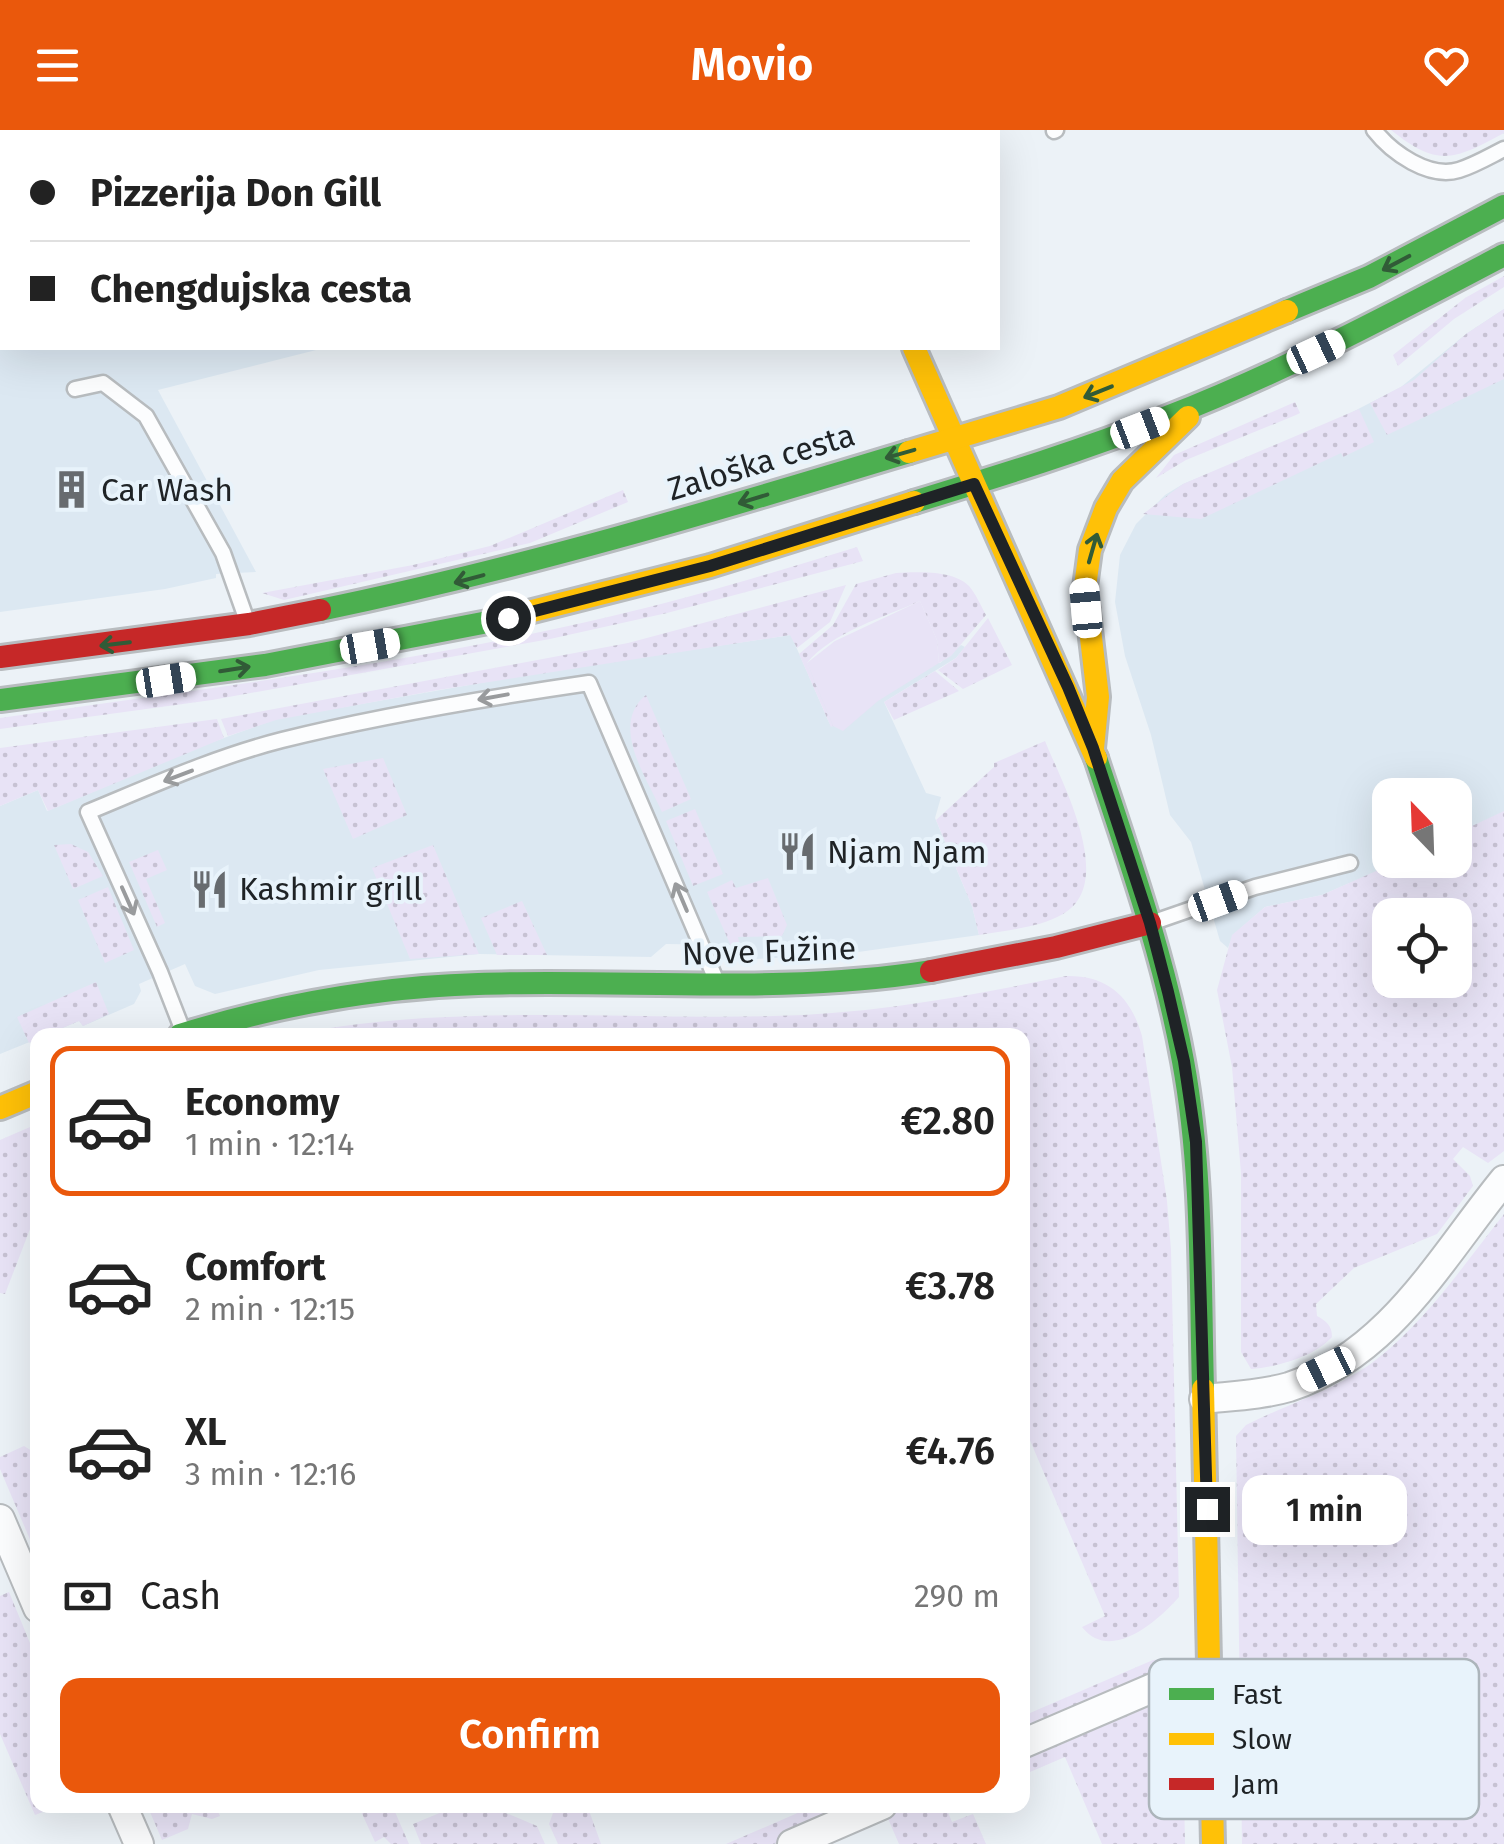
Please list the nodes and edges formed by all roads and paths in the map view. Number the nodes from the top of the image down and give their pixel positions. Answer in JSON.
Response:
{"nodes":[{"id":1,"x":1374,"y":130,"type":"edge"},
{"id":2,"x":1504,"y":149,"type":"edge"},
{"id":3,"x":1504,"y":206,"type":"edge"},
{"id":4,"x":1504,"y":255,"type":"edge"},
{"id":5,"x":915,"y":350,"type":"edge"},
{"id":6,"x":75,"y":390,"type":"dead end"},
{"id":7,"x":1205,"y":401,"type":"junction"},
{"id":8,"x":954,"y":439,"type":"junction"},
{"id":9,"x":974,"y":484,"type":"junction"},
{"id":10,"x":249,"y":624,"type":"junction"},
{"id":11,"x":0,"y":657,"type":"edge"},
{"id":12,"x":0,"y":700,"type":"edge"},
{"id":13,"x":1093,"y":748,"type":"junction"},
{"id":14,"x":1350,"y":863,"type":"dead end"},
{"id":15,"x":1150,"y":923,"type":"junction"},
{"id":16,"x":720,"y":987,"type":"junction"},
{"id":17,"x":180,"y":1028,"type":"edge"},
{"id":18,"x":208,"y":1028,"type":"edge"},
{"id":19,"x":30,"y":1095,"type":"edge"},
{"id":20,"x":0,"y":1108,"type":"edge"},
{"id":21,"x":1504,"y":1180,"type":"edge"},
{"id":22,"x":1204,"y":1399,"type":"junction"},
{"id":23,"x":0,"y":1519,"type":"edge"},
{"id":24,"x":30,"y":1589,"type":"edge"},
{"id":25,"x":1210,"y":1659,"type":"edge"},
{"id":26,"x":1149,"y":1690,"type":"edge"},
{"id":27,"x":1030,"y":1741,"type":"edge"},
{"id":28,"x":125,"y":1813,"type":"edge"},
{"id":29,"x":864,"y":1813,"type":"edge"},
{"id":30,"x":1213,"y":1819,"type":"edge"},
{"id":31,"x":138,"y":1844,"type":"edge"},
{"id":32,"x":792,"y":1844,"type":"edge"},
{"id":33,"x":1213,"y":1844,"type":"edge"}],
"edges":[{"from":1,"to":2,"type":"lane"},
{"from":3,"to":8,"type":"main road","name":"Zaloška cesta","one_way":true},
{"from":4,"to":7,"type":"main road"},
{"from":5,"to":8,"type":"main road"},
{"from":6,"to":10,"type":"lane"},
{"from":7,"to":9,"type":"main road"},
{"from":13,"to":7,"type":"main road","one_way":true},
{"from":8,"to":9,"type":"main road"},
{"from":8,"to":10,"type":"main road","name":"Zaloška cesta","one_way":true},
{"from":12,"to":9,"type":"main road","one_way":true},
{"from":9,"to":13,"type":"main road"},
{"from":10,"to":11,"type":"main road","name":"Zaloška cesta","one_way":true},
{"from":13,"to":15,"type":"main road"},
{"from":14,"to":15,"type":"lane","name":"Nove Fužine"},
{"from":15,"to":16,"type":"main road","name":"Nove Fužine"},
{"from":15,"to":22,"type":"main road"},
{"from":16,"to":17,"type":"lane","one_way":true},
{"from":16,"to":18,"type":"main road","name":"Nove Fužine"},
{"from":19,"to":20,"type":"main road"},
{"from":21,"to":22,"type":"street"},
{"from":22,"to":25,"type":"main road"},
{"from":23,"to":24,"type":"street"},
{"from":26,"to":27,"type":"street"},
{"from":28,"to":31,"type":"street"},
{"from":29,"to":32,"type":"street"},
{"from":30,"to":33,"type":"main road"}]}
